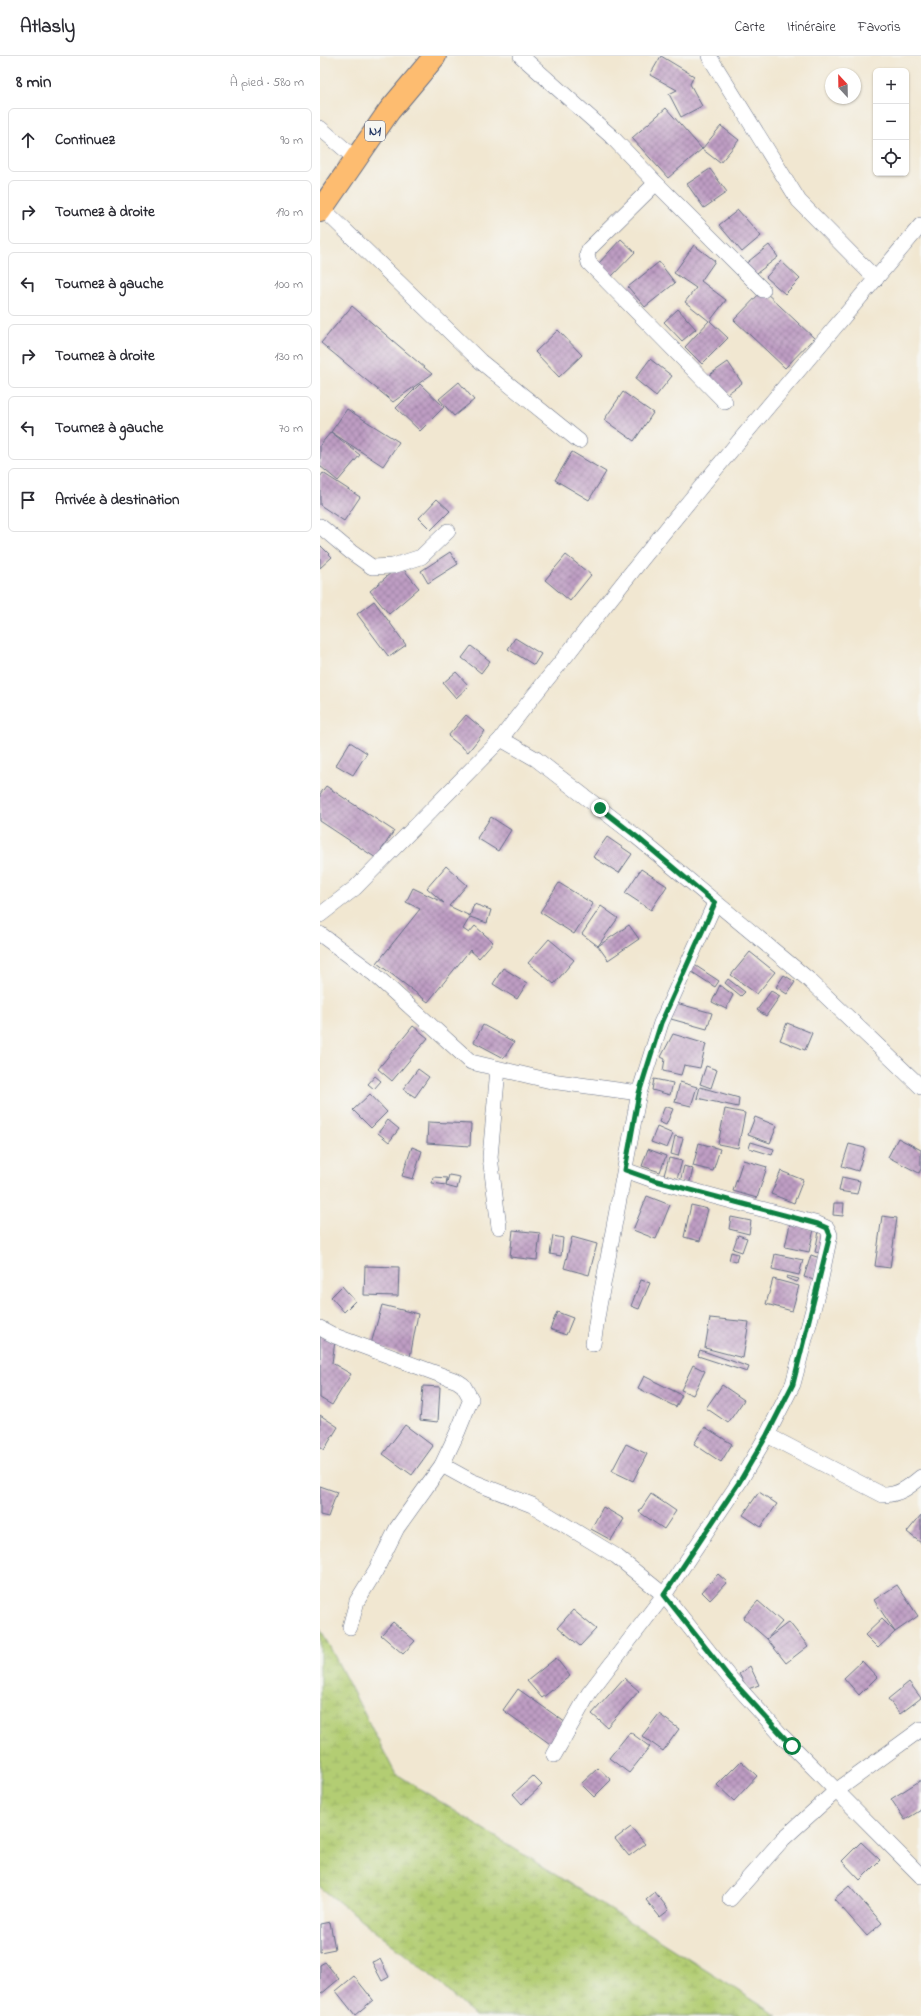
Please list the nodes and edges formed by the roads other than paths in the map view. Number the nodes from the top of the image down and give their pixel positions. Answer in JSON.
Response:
{"nodes":[{"id":1,"x":435,"y":56,"type":"edge"},
{"id":2,"x":521,"y":56,"type":"edge"},
{"id":3,"x":709,"y":56,"type":"edge"},
{"id":4,"x":320,"y":128,"type":"edge"},
{"id":5,"x":356,"y":159,"type":"junction"},
{"id":6,"x":656,"y":183,"type":"junction"},
{"id":7,"x":321,"y":209,"type":"edge"},
{"id":8,"x":921,"y":225,"type":"edge"},
{"id":9,"x":876,"y":279,"type":"junction"},
{"id":10,"x":763,"y":290,"type":"dead end"},
{"id":11,"x":725,"y":402,"type":"dead end"},
{"id":12,"x":579,"y":441,"type":"dead end"},
{"id":13,"x":320,"y":526,"type":"edge"},
{"id":14,"x":448,"y":531,"type":"dead end"},
{"id":15,"x":501,"y":739,"type":"junction"},
{"id":16,"x":715,"y":903,"type":"junction"},
{"id":17,"x":320,"y":915,"type":"edge"},
{"id":18,"x":320,"y":934,"type":"edge"},
{"id":19,"x":498,"y":1069,"type":"junction"},
{"id":20,"x":921,"y":1087,"type":"edge"},
{"id":21,"x":639,"y":1093,"type":"junction"},
{"id":22,"x":625,"y":1170,"type":"junction"},
{"id":23,"x":499,"y":1227,"type":"dead end"},
{"id":24,"x":320,"y":1328,"type":"edge"},
{"id":25,"x":594,"y":1344,"type":"dead end"},
{"id":26,"x":767,"y":1435,"type":"junction"},
{"id":27,"x":442,"y":1465,"type":"junction"},
{"id":28,"x":921,"y":1477,"type":"edge"},
{"id":29,"x":664,"y":1595,"type":"junction"},
{"id":30,"x":350,"y":1627,"type":"dead end"},
{"id":31,"x":921,"y":1729,"type":"edge"},
{"id":32,"x":554,"y":1756,"type":"dead end"},
{"id":33,"x":836,"y":1791,"type":"junction"},
{"id":34,"x":921,"y":1876,"type":"edge"},
{"id":35,"x":730,"y":1899,"type":"dead end"}],
"edges":[{"from":1,"to":5,"type":"highway","number":"N1"},
{"from":2,"to":6,"type":"street"},
{"from":3,"to":9,"type":"street"},
{"from":4,"to":5,"type":"street"},
{"from":5,"to":7,"type":"highway","number":"N1"},
{"from":6,"to":10,"type":"street"},
{"from":6,"to":11,"type":"street"},
{"from":7,"to":12,"type":"street"},
{"from":8,"to":9,"type":"street"},
{"from":9,"to":15,"type":"street"},
{"from":13,"to":14,"type":"street"},
{"from":15,"to":16,"type":"street"},
{"from":15,"to":17,"type":"street"},
{"from":16,"to":20,"type":"street"},
{"from":16,"to":21,"type":"street"},
{"from":18,"to":19,"type":"street"},
{"from":19,"to":21,"type":"street"},
{"from":19,"to":23,"type":"street"},
{"from":21,"to":22,"type":"street"},
{"from":22,"to":25,"type":"street"},
{"from":22,"to":26,"type":"street"},
{"from":24,"to":27,"type":"street"},
{"from":26,"to":28,"type":"street"},
{"from":26,"to":29,"type":"street"},
{"from":27,"to":29,"type":"street"},
{"from":27,"to":30,"type":"street"},
{"from":29,"to":32,"type":"street"},
{"from":29,"to":33,"type":"street"},
{"from":31,"to":33,"type":"street"},
{"from":33,"to":34,"type":"street"},
{"from":33,"to":35,"type":"street"}]}
